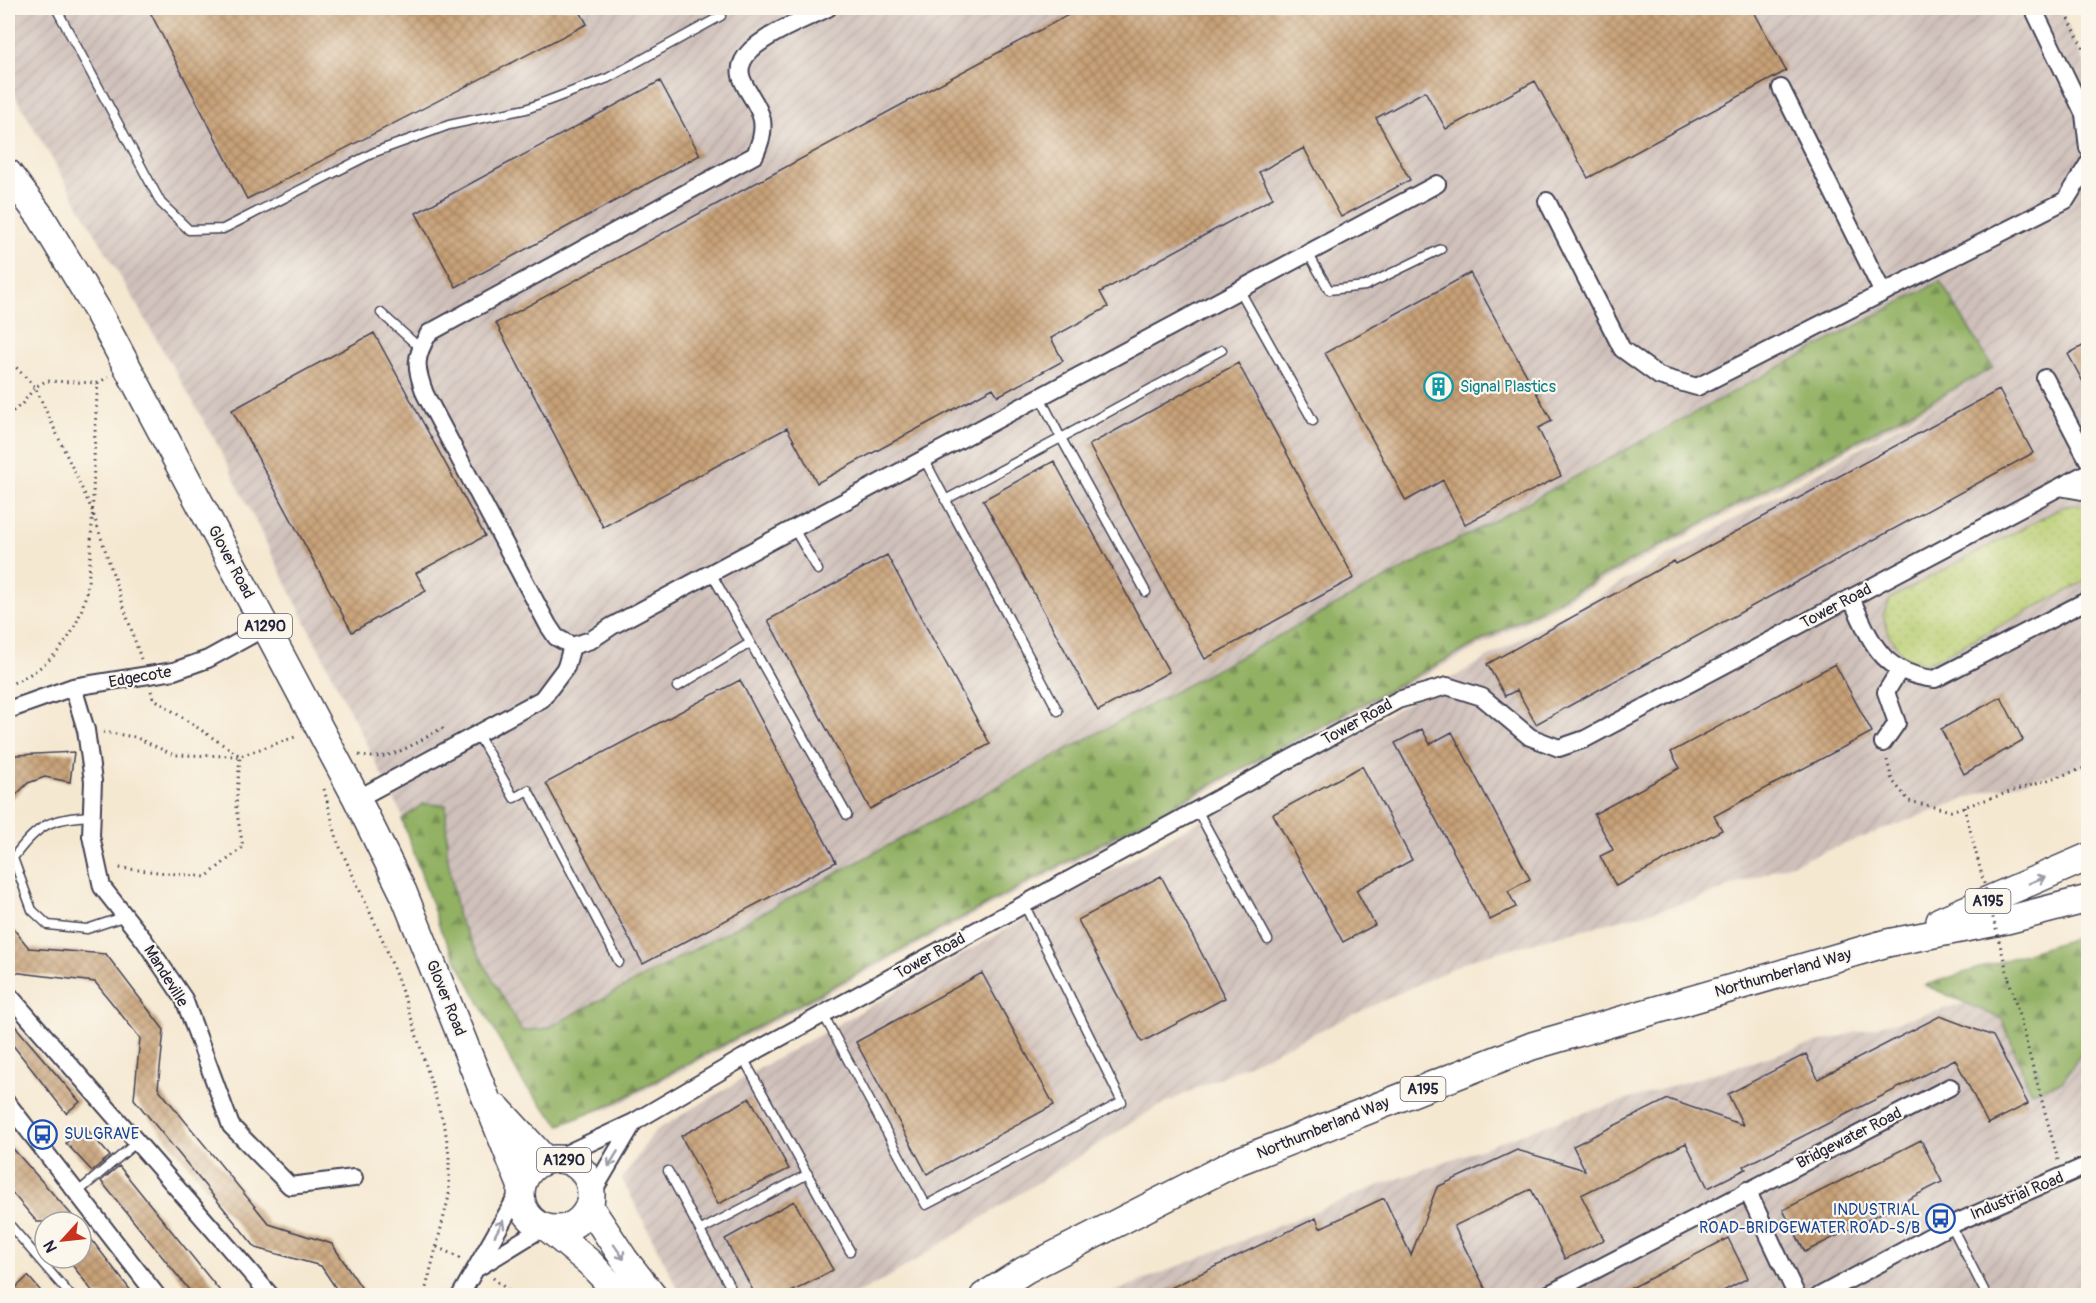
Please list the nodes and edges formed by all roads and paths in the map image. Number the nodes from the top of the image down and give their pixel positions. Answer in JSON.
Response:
{"nodes":[{"id":1,"x":56,"y":8,"type":"edge"},
{"id":2,"x":828,"y":8,"type":"edge"},
{"id":3,"x":2032,"y":8,"type":"edge"},
{"id":4,"x":2064,"y":8,"type":"edge"},
{"id":5,"x":721,"y":16,"type":"dead end"},
{"id":6,"x":2088,"y":59,"type":"edge"},
{"id":7,"x":1781,"y":88,"type":"dead end"},
{"id":8,"x":2088,"y":148,"type":"edge"},
{"id":9,"x":2088,"y":164,"type":"edge"},
{"id":10,"x":8,"y":173,"type":"edge"},
{"id":11,"x":1437,"y":184,"type":"dead end"},
{"id":12,"x":1547,"y":201,"type":"dead end"},
{"id":13,"x":1442,"y":249,"type":"dead end"},
{"id":14,"x":1308,"y":253,"type":"junction"},
{"id":15,"x":1239,"y":291,"type":"junction"},
{"id":16,"x":1882,"y":291,"type":"junction"},
{"id":17,"x":381,"y":313,"type":"dead end"},
{"id":18,"x":420,"y":348,"type":"junction"},
{"id":19,"x":1222,"y":350,"type":"dead end"},
{"id":20,"x":8,"y":359,"type":"edge"},
{"id":21,"x":128,"y":366,"type":"junction"},
{"id":22,"x":2045,"y":378,"type":"dead end"},
{"id":23,"x":98,"y":383,"type":"junction"},
{"id":24,"x":35,"y":387,"type":"junction"},
{"id":25,"x":1040,"y":397,"type":"junction"},
{"id":26,"x":8,"y":415,"type":"edge"},
{"id":27,"x":1313,"y":421,"type":"dead end"},
{"id":28,"x":1061,"y":438,"type":"junction"},
{"id":29,"x":924,"y":459,"type":"junction"},
{"id":30,"x":2088,"y":460,"type":"edge"},
{"id":31,"x":2088,"y":472,"type":"edge"},
{"id":32,"x":2060,"y":487,"type":"junction"},
{"id":33,"x":2088,"y":492,"type":"edge"},
{"id":34,"x":945,"y":500,"type":"junction"},
{"id":35,"x":92,"y":510,"type":"junction"},
{"id":36,"x":794,"y":529,"type":"junction"},
{"id":37,"x":818,"y":570,"type":"dead end"},
{"id":38,"x":711,"y":573,"type":"junction"},
{"id":39,"x":1146,"y":592,"type":"dead end"},
{"id":40,"x":1851,"y":598,"type":"junction"},
{"id":41,"x":2088,"y":600,"type":"edge"},
{"id":42,"x":266,"y":627,"type":"junction"},
{"id":43,"x":750,"y":643,"type":"junction"},
{"id":44,"x":572,"y":646,"type":"junction"},
{"id":45,"x":1899,"y":671,"type":"junction"},
{"id":46,"x":147,"y":677,"type":"junction"},
{"id":47,"x":8,"y":685,"type":"edge"},
{"id":48,"x":73,"y":687,"type":"junction"},
{"id":49,"x":677,"y":687,"type":"dead end"},
{"id":50,"x":8,"y":710,"type":"edge"},
{"id":51,"x":1059,"y":711,"type":"dead end"},
{"id":52,"x":86,"y":730,"type":"junction"},
{"id":53,"x":476,"y":733,"type":"junction"},
{"id":54,"x":1883,"y":743,"type":"joint"},
{"id":55,"x":304,"y":744,"type":"dead end"},
{"id":56,"x":453,"y":746,"type":"junction"},
{"id":57,"x":357,"y":754,"type":"dead end"},
{"id":58,"x":240,"y":756,"type":"junction"},
{"id":59,"x":2088,"y":767,"type":"edge"},
{"id":60,"x":320,"y":779,"type":"dead end"},
{"id":61,"x":357,"y":799,"type":"junction"},
{"id":62,"x":1964,"y":807,"type":"junction"},
{"id":63,"x":1197,"y":810,"type":"junction"},
{"id":64,"x":847,"y":815,"type":"dead end"},
{"id":65,"x":93,"y":816,"type":"junction"},
{"id":66,"x":2088,"y":857,"type":"edge"},
{"id":67,"x":119,"y":868,"type":"dead end"},
{"id":68,"x":2088,"y":899,"type":"edge"},
{"id":69,"x":1024,"y":904,"type":"junction"},
{"id":70,"x":123,"y":917,"type":"junction"},
{"id":71,"x":1268,"y":940,"type":"dead end"},
{"id":72,"x":1887,"y":943,"type":"junction"},
{"id":73,"x":619,"y":962,"type":"dead end"},
{"id":74,"x":8,"y":994,"type":"edge"},
{"id":75,"x":823,"y":1014,"type":"junction"},
{"id":76,"x":743,"y":1058,"type":"junction"},
{"id":77,"x":1950,"y":1087,"type":"dead end"},
{"id":78,"x":487,"y":1098,"type":"junction"},
{"id":79,"x":8,"y":1104,"type":"edge"},
{"id":80,"x":634,"y":1122,"type":"junction"},
{"id":81,"x":137,"y":1142,"type":"junction"},
{"id":82,"x":551,"y":1159,"type":"junction"},
{"id":83,"x":2088,"y":1164,"type":"edge"},
{"id":84,"x":668,"y":1171,"type":"dead end"},
{"id":85,"x":808,"y":1174,"type":"junction"},
{"id":86,"x":2062,"y":1177,"type":"junction"},
{"id":87,"x":354,"y":1178,"type":"dead end"},
{"id":88,"x":521,"y":1187,"type":"junction"},
{"id":89,"x":1747,"y":1190,"type":"junction"},
{"id":90,"x":78,"y":1192,"type":"junction"},
{"id":91,"x":590,"y":1201,"type":"junction"},
{"id":92,"x":8,"y":1223,"type":"edge"},
{"id":93,"x":1951,"y":1225,"type":"junction"},
{"id":94,"x":546,"y":1228,"type":"junction"},
{"id":95,"x":701,"y":1230,"type":"junction"},
{"id":96,"x":436,"y":1247,"type":"junction"},
{"id":97,"x":850,"y":1251,"type":"dead end"},
{"id":98,"x":478,"y":1268,"type":"junction"},
{"id":99,"x":71,"y":1296,"type":"edge"},
{"id":100,"x":157,"y":1296,"type":"edge"},
{"id":101,"x":271,"y":1296,"type":"edge"},
{"id":102,"x":424,"y":1296,"type":"edge"},
{"id":103,"x":460,"y":1296,"type":"edge"},
{"id":104,"x":515,"y":1296,"type":"edge"},
{"id":105,"x":621,"y":1296,"type":"edge"},
{"id":106,"x":653,"y":1296,"type":"edge"},
{"id":107,"x":735,"y":1296,"type":"edge"},
{"id":108,"x":984,"y":1296,"type":"edge"},
{"id":109,"x":1545,"y":1296,"type":"edge"},
{"id":110,"x":1797,"y":1296,"type":"edge"},
{"id":111,"x":1818,"y":1296,"type":"edge"},
{"id":112,"x":1987,"y":1296,"type":"edge"}],
"edges":[{"from":1,"to":5,"type":"lane"},
{"from":2,"to":18,"type":"street"},
{"from":3,"to":8,"type":"street"},
{"from":4,"to":6,"type":"path"},
{"from":7,"to":16,"type":"street"},
{"from":9,"to":16,"type":"street"},
{"from":10,"to":21,"type":"main road","name":"Glover Road","number":"A1290"},
{"from":11,"to":14,"type":"street"},
{"from":12,"to":16,"type":"street"},
{"from":13,"to":14,"type":"lane"},
{"from":14,"to":15,"type":"street"},
{"from":15,"to":25,"type":"street"},
{"from":15,"to":27,"type":"lane"},
{"from":17,"to":18,"type":"lane"},
{"from":18,"to":44,"type":"street"},
{"from":19,"to":28,"type":"lane"},
{"from":20,"to":24,"type":"path"},
{"from":21,"to":23,"type":"path"},
{"from":21,"to":42,"type":"main road","name":"Glover Road","number":"A1290"},
{"from":22,"to":30,"type":"street"},
{"from":23,"to":24,"type":"path"},
{"from":23,"to":35,"type":"path"},
{"from":24,"to":26,"type":"path"},
{"from":24,"to":35,"type":"path"},
{"from":25,"to":28,"type":"lane"},
{"from":25,"to":29,"type":"street"},
{"from":28,"to":34,"type":"lane"},
{"from":28,"to":39,"type":"lane"},
{"from":29,"to":34,"type":"lane"},
{"from":29,"to":36,"type":"street"},
{"from":31,"to":32,"type":"street","name":"Tower Road"},
{"from":32,"to":33,"type":"street"},
{"from":32,"to":40,"type":"street","name":"Tower Road"},
{"from":34,"to":51,"type":"lane"},
{"from":35,"to":46,"type":"path"},
{"from":35,"to":47,"type":"path"},
{"from":36,"to":37,"type":"lane"},
{"from":36,"to":38,"type":"street"},
{"from":38,"to":43,"type":"lane"},
{"from":38,"to":44,"type":"street"},
{"from":40,"to":45,"type":"street"},
{"from":40,"to":63,"type":"street","name":"Tower Road"},
{"from":41,"to":45,"type":"street"},
{"from":42,"to":46,"type":"street","name":"Edgecote"},
{"from":42,"to":61,"type":"main road","name":"Glover Road","number":"A1290"},
{"from":43,"to":49,"type":"lane"},
{"from":43,"to":64,"type":"lane"},
{"from":44,"to":53,"type":"street"},
{"from":45,"to":54,"type":"street"},
{"from":46,"to":48,"type":"street","name":"Edgecote"},
{"from":46,"to":58,"type":"path"},
{"from":48,"to":50,"type":"street","name":"Edgecote"},
{"from":48,"to":52,"type":"street","name":"Mandeville"},
{"from":52,"to":58,"type":"path"},
{"from":52,"to":65,"type":"street","name":"Mandeville"},
{"from":53,"to":56,"type":"street"},
{"from":53,"to":73,"type":"lane"},
{"from":54,"to":62,"type":"path"},
{"from":55,"to":58,"type":"path"},
{"from":56,"to":57,"type":"path"},
{"from":56,"to":61,"type":"street"},
{"from":58,"to":67,"type":"path"},
{"from":59,"to":62,"type":"path"},
{"from":60,"to":96,"type":"path"},
{"from":61,"to":78,"type":"main road","name":"Glover Road","number":"A1290"},
{"from":62,"to":86,"type":"path","bridge":true},
{"from":63,"to":69,"type":"street","name":"Tower Road"},
{"from":63,"to":71,"type":"lane"},
{"from":65,"to":70,"type":"street","name":"Mandeville"},
{"from":65,"to":70,"type":"lane"},
{"from":72,"to":66,"type":"main road","name":"Northumberland Way","number":"A195","one_way":true},
{"from":68,"to":72,"type":"main road","name":"Northumberland Way","number":"A195"},
{"from":69,"to":75,"type":"street","name":"Tower Road"},
{"from":69,"to":75,"type":"lane"},
{"from":70,"to":87,"type":"street","name":"Mandeville"},
{"from":72,"to":108,"type":"main road","name":"Northumberland Way","number":"A195"},
{"from":74,"to":81,"type":"street"},
{"from":75,"to":76,"type":"street","name":"Tower Road"},
{"from":76,"to":80,"type":"street","name":"Tower Road"},
{"from":76,"to":85,"type":"lane"},
{"from":77,"to":89,"type":"street","name":"Bridgewater Road"},
{"from":78,"to":82,"type":"main road","name":"Glover Road","number":"A1290"},
{"from":78,"to":88,"type":"main road","name":"Glover Road","number":"A1290"},
{"from":79,"to":90,"type":"street"},
{"from":80,"to":82,"type":"street","name":"Tower Road"},
{"from":80,"to":91,"type":"street","name":"Tower Road","one_way":true},
{"from":81,"to":90,"type":"lane"},
{"from":81,"to":101,"type":"street"},
{"from":82,"to":88,"type":"main road","number":"A1290"},
{"from":82,"to":91,"type":"main road","number":"A1290"},
{"from":83,"to":86,"type":"street","name":"Industrial Road"},
{"from":84,"to":95,"type":"lane"},
{"from":85,"to":95,"type":"lane"},
{"from":85,"to":97,"type":"lane"},
{"from":86,"to":93,"type":"street","name":"Industrial Road"},
{"from":88,"to":94,"type":"main road","number":"A1290"},
{"from":98,"to":88,"type":"street","one_way":true},
{"from":89,"to":109,"type":"street","name":"Bridgewater Road"},
{"from":89,"to":110,"type":"street"},
{"from":90,"to":100,"type":"street"},
{"from":91,"to":94,"type":"main road"},
{"from":91,"to":106,"type":"main road","number":"A1290","one_way":true},
{"from":92,"to":99,"type":"lane"},
{"from":93,"to":111,"type":"street","name":"Industrial Road"},
{"from":93,"to":112,"type":"lane"},
{"from":94,"to":98,"type":"street"},
{"from":94,"to":105,"type":"main road","number":"A1290"},
{"from":95,"to":107,"type":"lane"},
{"from":96,"to":98,"type":"path"},
{"from":96,"to":102,"type":"path"},
{"from":98,"to":103,"type":"street"},
{"from":98,"to":104,"type":"path"}]}
